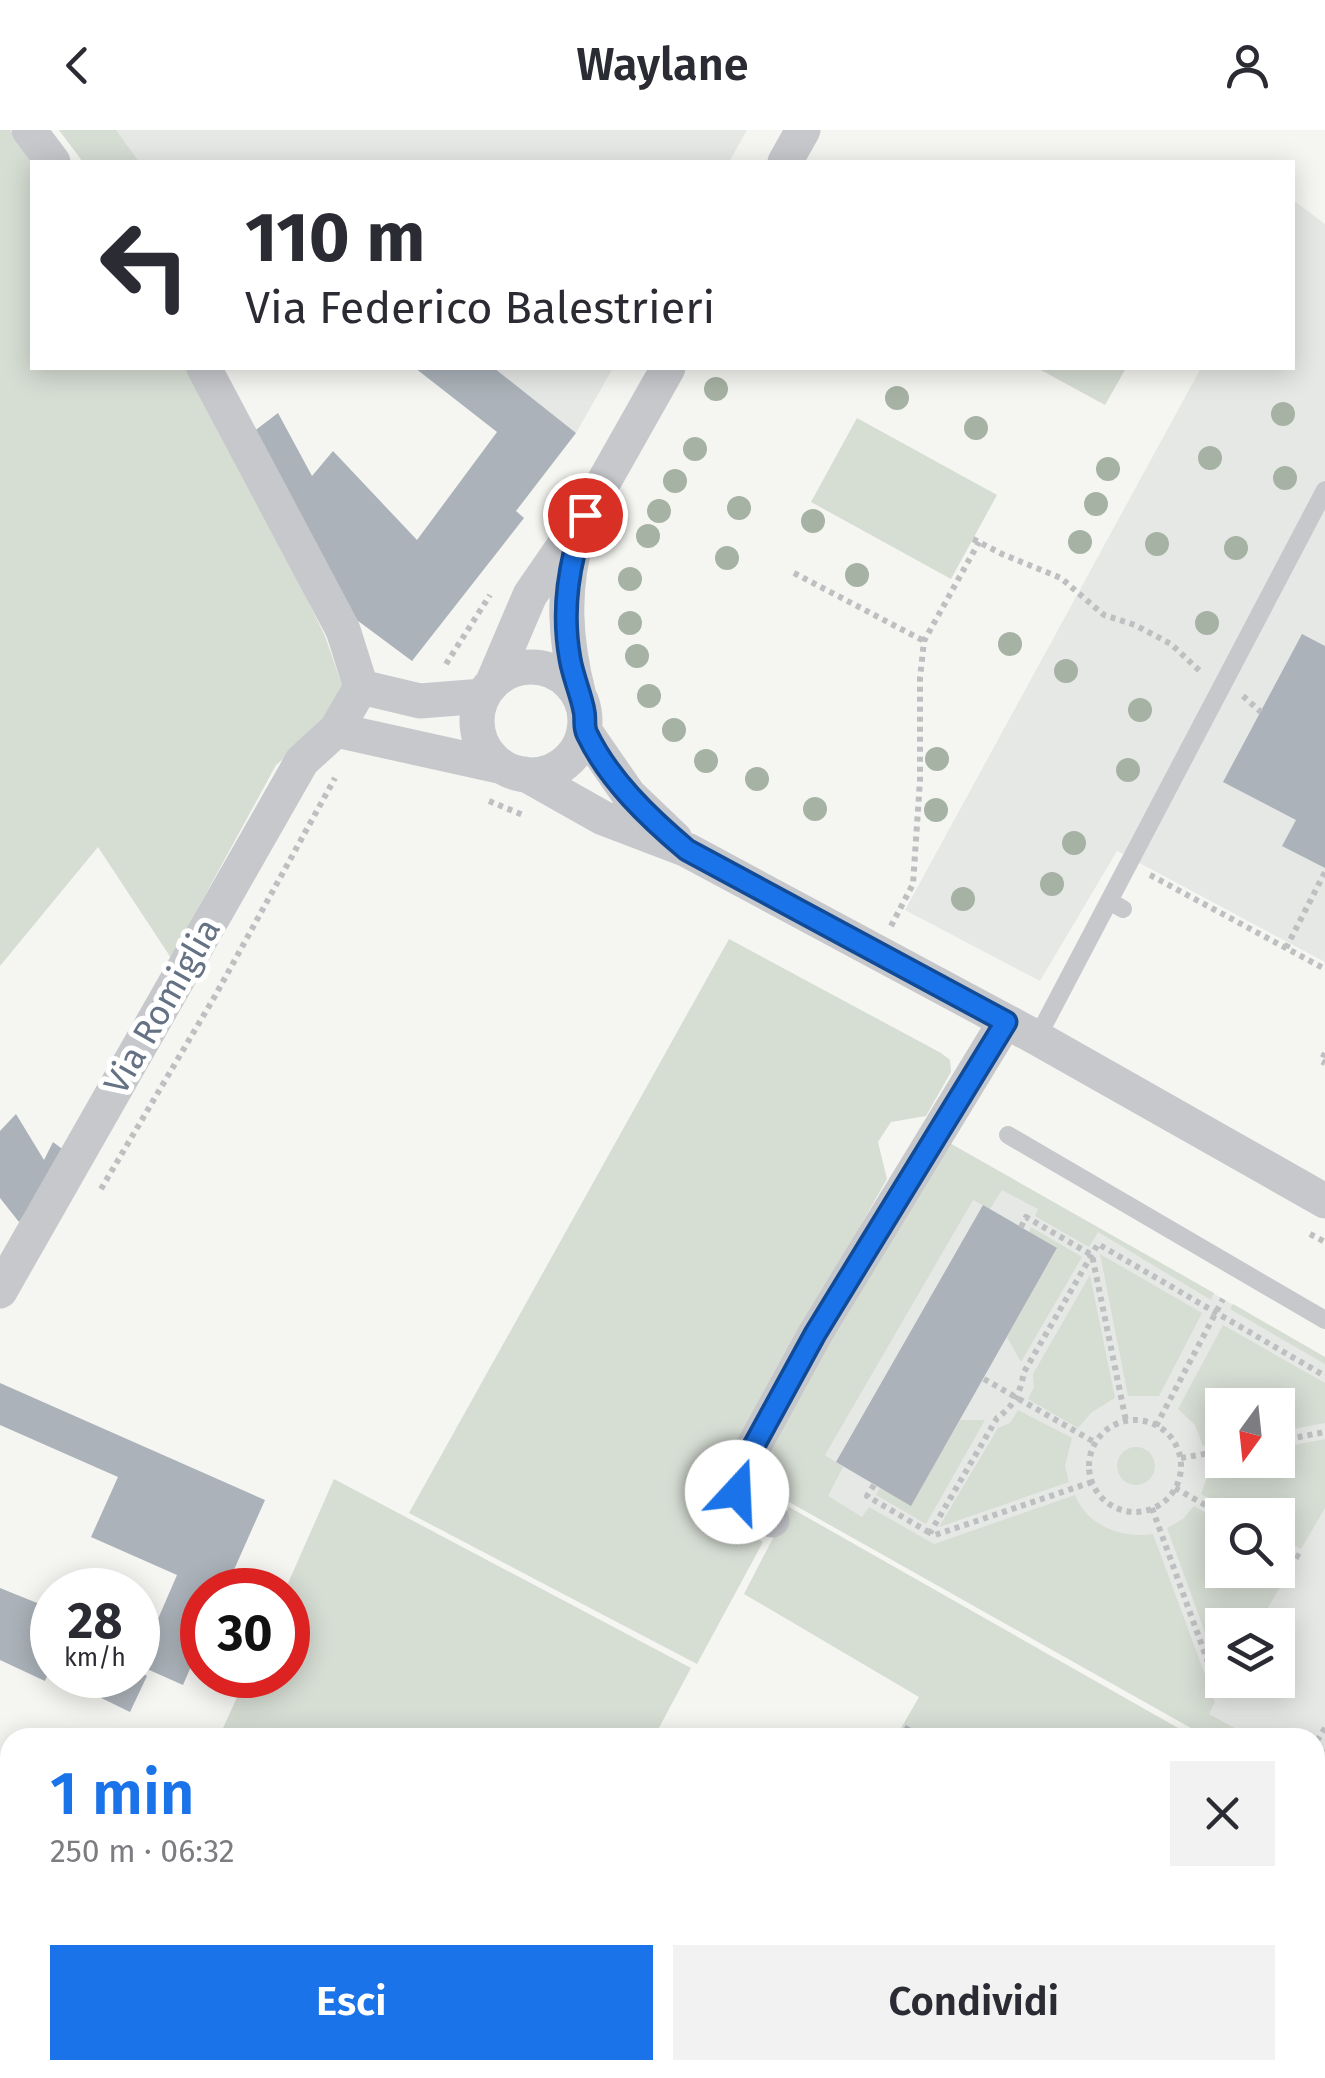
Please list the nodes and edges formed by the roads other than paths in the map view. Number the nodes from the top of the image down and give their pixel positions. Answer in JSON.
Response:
{"nodes":[{"id":1,"x":29,"y":130,"type":"edge"},
{"id":2,"x":803,"y":130,"type":"edge"},
{"id":3,"x":52,"y":160,"type":"edge"},
{"id":4,"x":786,"y":160,"type":"edge"},
{"id":5,"x":205,"y":370,"type":"edge"},
{"id":6,"x":667,"y":370,"type":"edge"},
{"id":7,"x":1325,"y":490,"type":"edge"},
{"id":8,"x":585,"y":515,"type":"junction"},
{"id":9,"x":361,"y":687,"type":"junction"},
{"id":10,"x":487,"y":690,"type":"junction"},
{"id":11,"x":582,"y":713,"type":"junction"},
{"id":12,"x":336,"y":730,"type":"junction"},
{"id":13,"x":514,"y":771,"type":"junction"},
{"id":14,"x":687,"y":850,"type":"junction"},
{"id":15,"x":1021,"y":1030,"type":"junction"},
{"id":16,"x":1008,"y":1135,"type":"dead end"},
{"id":17,"x":1325,"y":1201,"type":"edge"},
{"id":18,"x":0,"y":1290,"type":"edge"},
{"id":19,"x":1325,"y":1320,"type":"edge"},
{"id":20,"x":772,"y":1520,"type":"dead end"}],
"edges":[{"from":1,"to":3,"type":"street"},
{"from":2,"to":4,"type":"street"},
{"from":5,"to":9,"type":"street"},
{"from":6,"to":8,"type":"street"},
{"from":7,"to":15,"type":"lane"},
{"from":8,"to":10,"type":"street"},
{"from":8,"to":11,"type":"street"},
{"from":9,"to":10,"type":"street"},
{"from":9,"to":12,"type":"street","name":"Via Romiglia"},
{"from":10,"to":11,"type":"street"},
{"from":10,"to":13,"type":"street"},
{"from":11,"to":13,"type":"street"},
{"from":11,"to":14,"type":"street"},
{"from":12,"to":13,"type":"street"},
{"from":12,"to":18,"type":"street","name":"Via Romiglia"},
{"from":13,"to":14,"type":"street"},
{"from":14,"to":15,"type":"street"},
{"from":15,"to":17,"type":"street"},
{"from":15,"to":20,"type":"street"},
{"from":16,"to":19,"type":"lane"}]}
